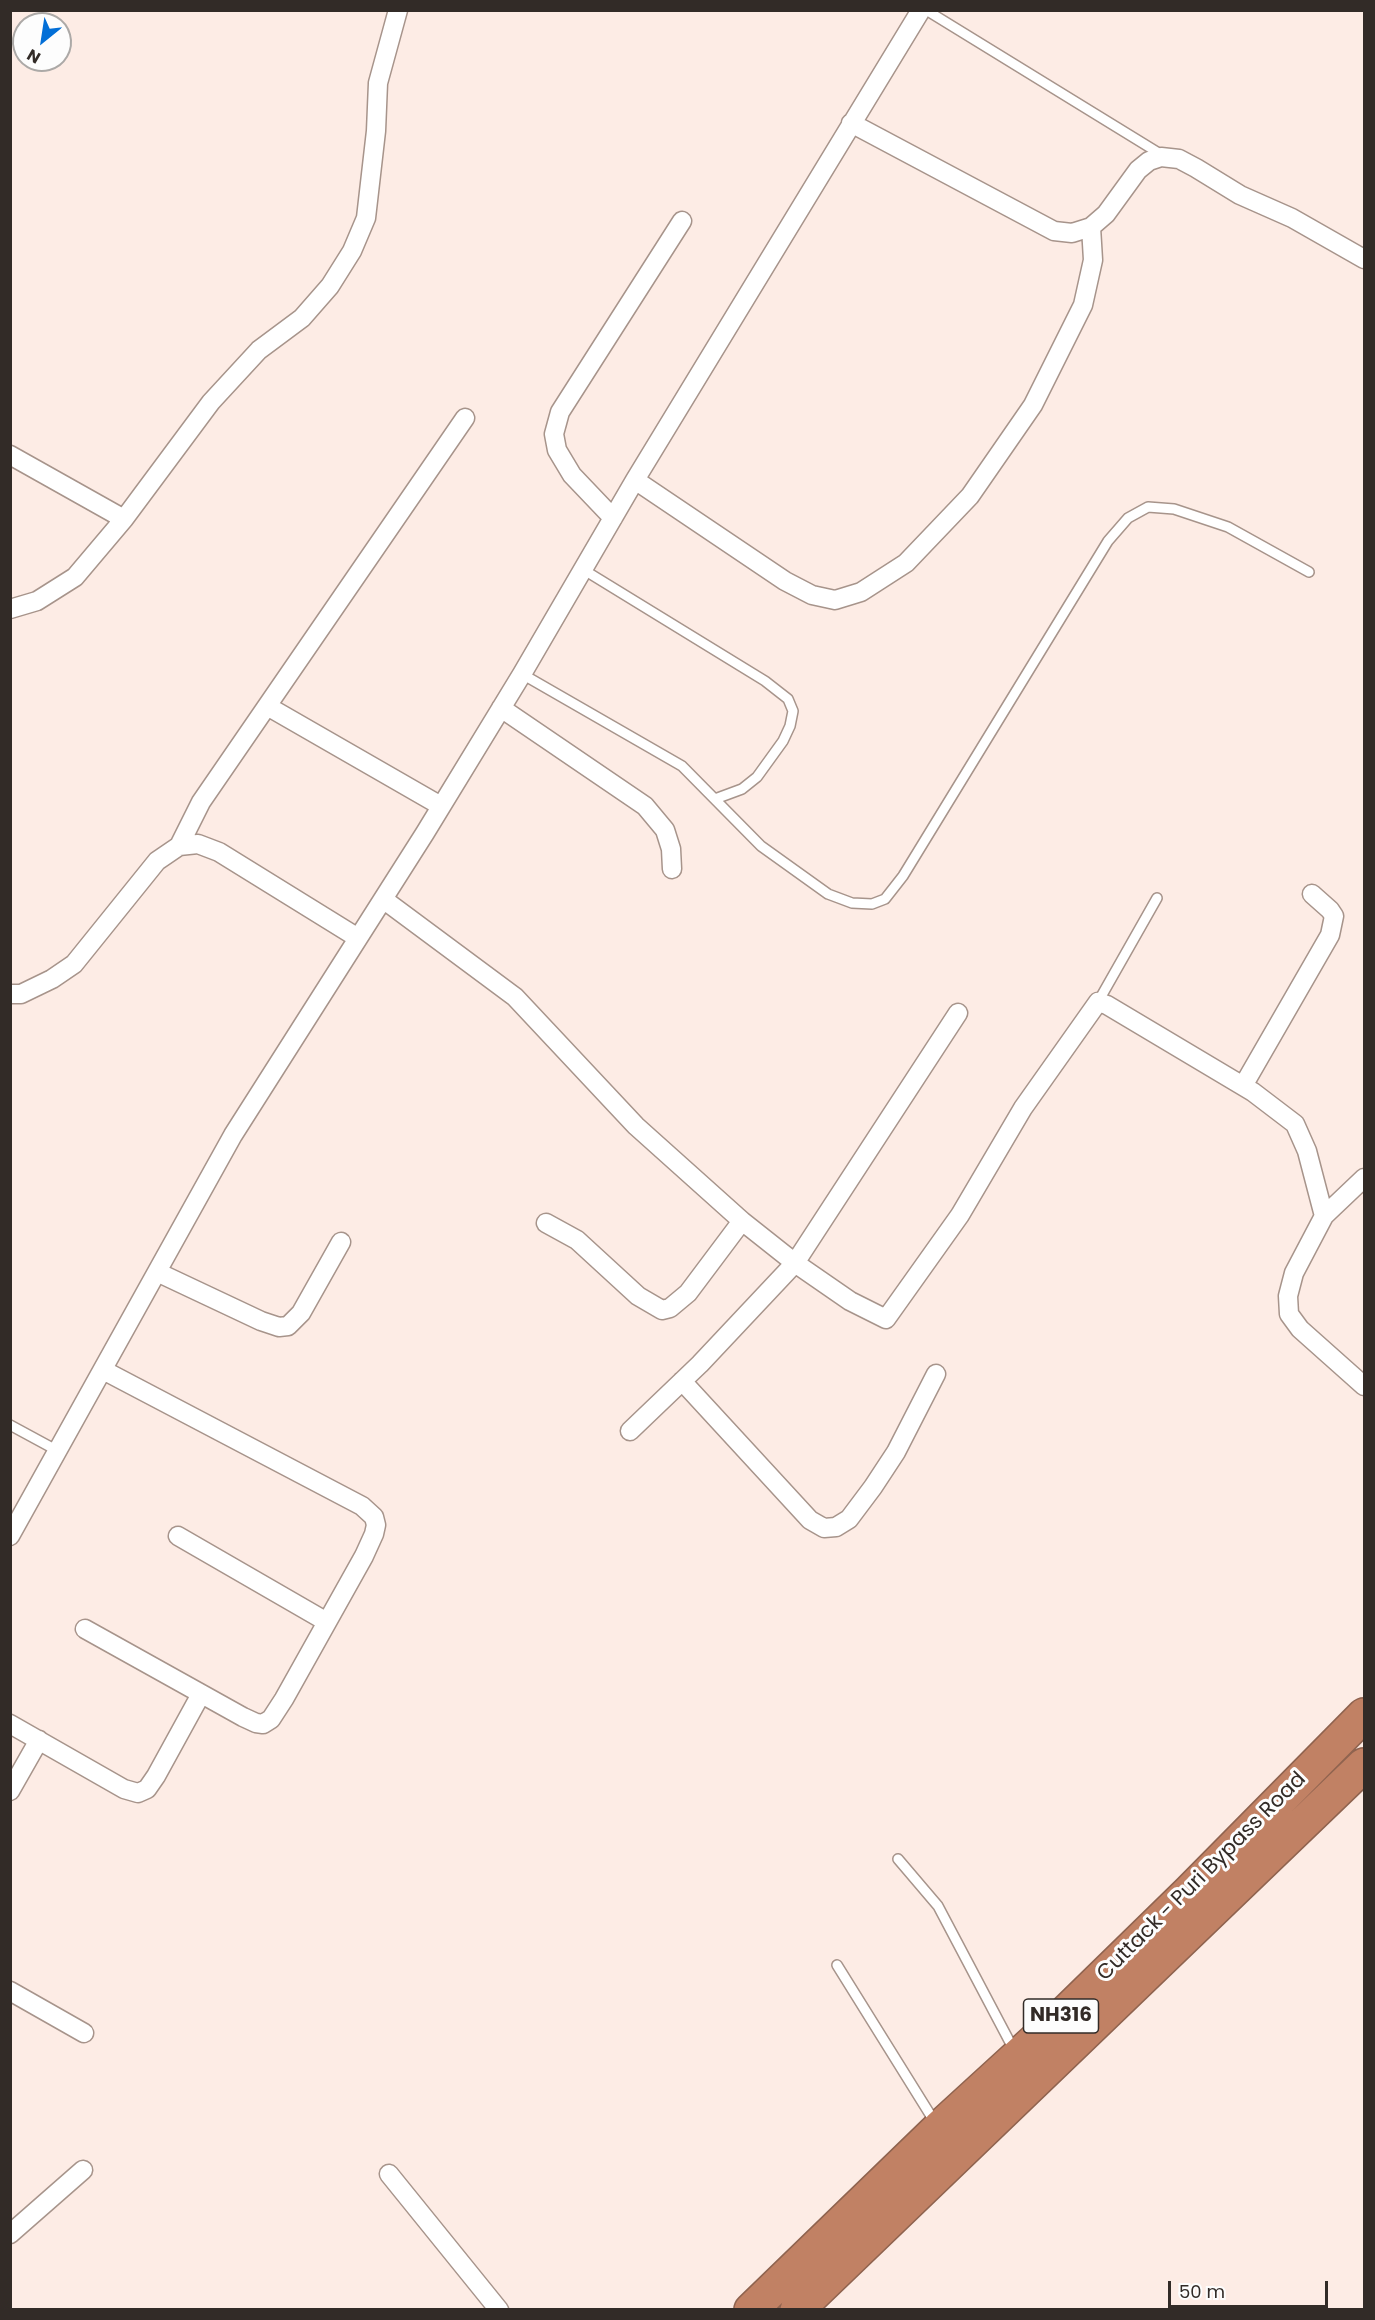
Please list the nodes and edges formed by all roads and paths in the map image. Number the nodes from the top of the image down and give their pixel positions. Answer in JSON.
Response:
{"nodes":[{"id":1,"x":398,"y":10,"type":"edge"},
{"id":2,"x":921,"y":10,"type":"edge"},
{"id":3,"x":926,"y":10,"type":"edge"},
{"id":4,"x":851,"y":123,"type":"junction"},
{"id":5,"x":1167,"y":158,"type":"junction"},
{"id":6,"x":682,"y":221,"type":"dead end"},
{"id":7,"x":1091,"y":227,"type":"junction"},
{"id":8,"x":1365,"y":259,"type":"edge"},
{"id":9,"x":465,"y":418,"type":"dead end"},
{"id":10,"x":10,"y":455,"type":"edge"},
{"id":11,"x":634,"y":480,"type":"junction"},
{"id":12,"x":613,"y":518,"type":"junction"},
{"id":13,"x":124,"y":519,"type":"junction"},
{"id":14,"x":584,"y":570,"type":"junction"},
{"id":15,"x":1309,"y":572,"type":"dead end"},
{"id":16,"x":10,"y":609,"type":"edge"},
{"id":17,"x":522,"y":674,"type":"junction"},
{"id":18,"x":267,"y":706,"type":"junction"},
{"id":19,"x":501,"y":708,"type":"junction"},
{"id":20,"x":715,"y":799,"type":"junction"},
{"id":21,"x":441,"y":806,"type":"junction"},
{"id":22,"x":179,"y":846,"type":"junction"},
{"id":23,"x":672,"y":869,"type":"dead end"},
{"id":24,"x":1312,"y":894,"type":"dead end"},
{"id":25,"x":1157,"y":898,"type":"dead end"},
{"id":26,"x":383,"y":899,"type":"junction"},
{"id":27,"x":358,"y":938,"type":"junction"},
{"id":28,"x":10,"y":994,"type":"edge"},
{"id":29,"x":1098,"y":1002,"type":"junction"},
{"id":30,"x":958,"y":1013,"type":"dead end"},
{"id":31,"x":1243,"y":1086,"type":"junction"},
{"id":32,"x":1365,"y":1178,"type":"edge"},
{"id":33,"x":1324,"y":1216,"type":"junction"},
{"id":34,"x":741,"y":1221,"type":"junction"},
{"id":35,"x":546,"y":1223,"type":"dead end"},
{"id":36,"x":341,"y":1242,"type":"dead end"},
{"id":37,"x":795,"y":1263,"type":"junction"},
{"id":38,"x":157,"y":1272,"type":"junction"},
{"id":39,"x":103,"y":1370,"type":"junction"},
{"id":40,"x":936,"y":1374,"type":"dead end"},
{"id":41,"x":682,"y":1381,"type":"junction"},
{"id":42,"x":1365,"y":1386,"type":"edge"},
{"id":43,"x":10,"y":1425,"type":"edge"},
{"id":44,"x":630,"y":1431,"type":"dead end"},
{"id":45,"x":58,"y":1452,"type":"junction"},
{"id":46,"x":10,"y":1536,"type":"edge"},
{"id":47,"x":178,"y":1536,"type":"dead end"},
{"id":48,"x":327,"y":1622,"type":"junction"},
{"id":49,"x":85,"y":1629,"type":"dead end"},
{"id":50,"x":201,"y":1694,"type":"junction"},
{"id":51,"x":1365,"y":1715,"type":"edge"},
{"id":52,"x":10,"y":1724,"type":"edge"},
{"id":53,"x":39,"y":1740,"type":"junction"},
{"id":54,"x":1365,"y":1766,"type":"edge"},
{"id":55,"x":10,"y":1791,"type":"edge"},
{"id":56,"x":898,"y":1859,"type":"dead end"},
{"id":57,"x":837,"y":1965,"type":"dead end"},
{"id":58,"x":10,"y":1991,"type":"edge"},
{"id":59,"x":84,"y":2033,"type":"dead end"},
{"id":60,"x":1018,"y":2057,"type":"junction"},
{"id":61,"x":939,"y":2128,"type":"junction"},
{"id":62,"x":82,"y":2170,"type":"dead end"},
{"id":63,"x":389,"y":2174,"type":"dead end"},
{"id":64,"x":10,"y":2234,"type":"edge"},
{"id":65,"x":499,"y":2310,"type":"edge"},
{"id":66,"x":751,"y":2310,"type":"edge"},
{"id":67,"x":796,"y":2310,"type":"edge"}],
"edges":[{"from":1,"to":13,"type":"street"},
{"from":2,"to":4,"type":"street"},
{"from":3,"to":5,"type":"lane"},
{"from":4,"to":7,"type":"street"},
{"from":4,"to":11,"type":"street"},
{"from":5,"to":7,"type":"street"},
{"from":5,"to":8,"type":"street"},
{"from":6,"to":12,"type":"street"},
{"from":7,"to":11,"type":"street"},
{"from":9,"to":18,"type":"street"},
{"from":10,"to":13,"type":"street"},
{"from":11,"to":12,"type":"street"},
{"from":12,"to":14,"type":"street"},
{"from":13,"to":16,"type":"street"},
{"from":14,"to":17,"type":"street"},
{"from":14,"to":20,"type":"lane"},
{"from":15,"to":20,"type":"lane"},
{"from":17,"to":19,"type":"street"},
{"from":17,"to":20,"type":"lane"},
{"from":18,"to":21,"type":"street"},
{"from":18,"to":22,"type":"street"},
{"from":19,"to":21,"type":"street"},
{"from":19,"to":23,"type":"street"},
{"from":21,"to":26,"type":"street"},
{"from":22,"to":27,"type":"street"},
{"from":22,"to":28,"type":"street"},
{"from":24,"to":31,"type":"street"},
{"from":25,"to":29,"type":"lane"},
{"from":26,"to":27,"type":"street"},
{"from":26,"to":34,"type":"street"},
{"from":27,"to":38,"type":"street"},
{"from":29,"to":31,"type":"street"},
{"from":29,"to":37,"type":"street"},
{"from":30,"to":37,"type":"street"},
{"from":31,"to":33,"type":"street"},
{"from":32,"to":33,"type":"street"},
{"from":33,"to":42,"type":"street"},
{"from":34,"to":35,"type":"street"},
{"from":34,"to":37,"type":"street"},
{"from":36,"to":38,"type":"street"},
{"from":37,"to":41,"type":"street"},
{"from":38,"to":39,"type":"street"},
{"from":39,"to":45,"type":"street"},
{"from":39,"to":48,"type":"street"},
{"from":40,"to":41,"type":"street"},
{"from":41,"to":44,"type":"street"},
{"from":43,"to":45,"type":"lane"},
{"from":45,"to":46,"type":"street"},
{"from":47,"to":48,"type":"street"},
{"from":48,"to":50,"type":"street"},
{"from":49,"to":50,"type":"street"},
{"from":50,"to":53,"type":"street"},
{"from":51,"to":60,"type":"highway","name":"Cuttack - Puri Bypass Road","number":"NH316"},
{"from":52,"to":53,"type":"street"},
{"from":53,"to":55,"type":"street"},
{"from":54,"to":67,"type":"highway","name":"Cuttack - Puri Bypass Road","number":"NH316"},
{"from":56,"to":60,"type":"lane"},
{"from":57,"to":61,"type":"lane"},
{"from":58,"to":59,"type":"street"},
{"from":60,"to":61,"type":"highway","name":"Cuttack - Puri Bypass Road","number":"NH316"},
{"from":61,"to":66,"type":"highway","name":"Cuttack - Puri Bypass Road","number":"NH316"},
{"from":62,"to":64,"type":"street"},
{"from":63,"to":65,"type":"street"}]}
